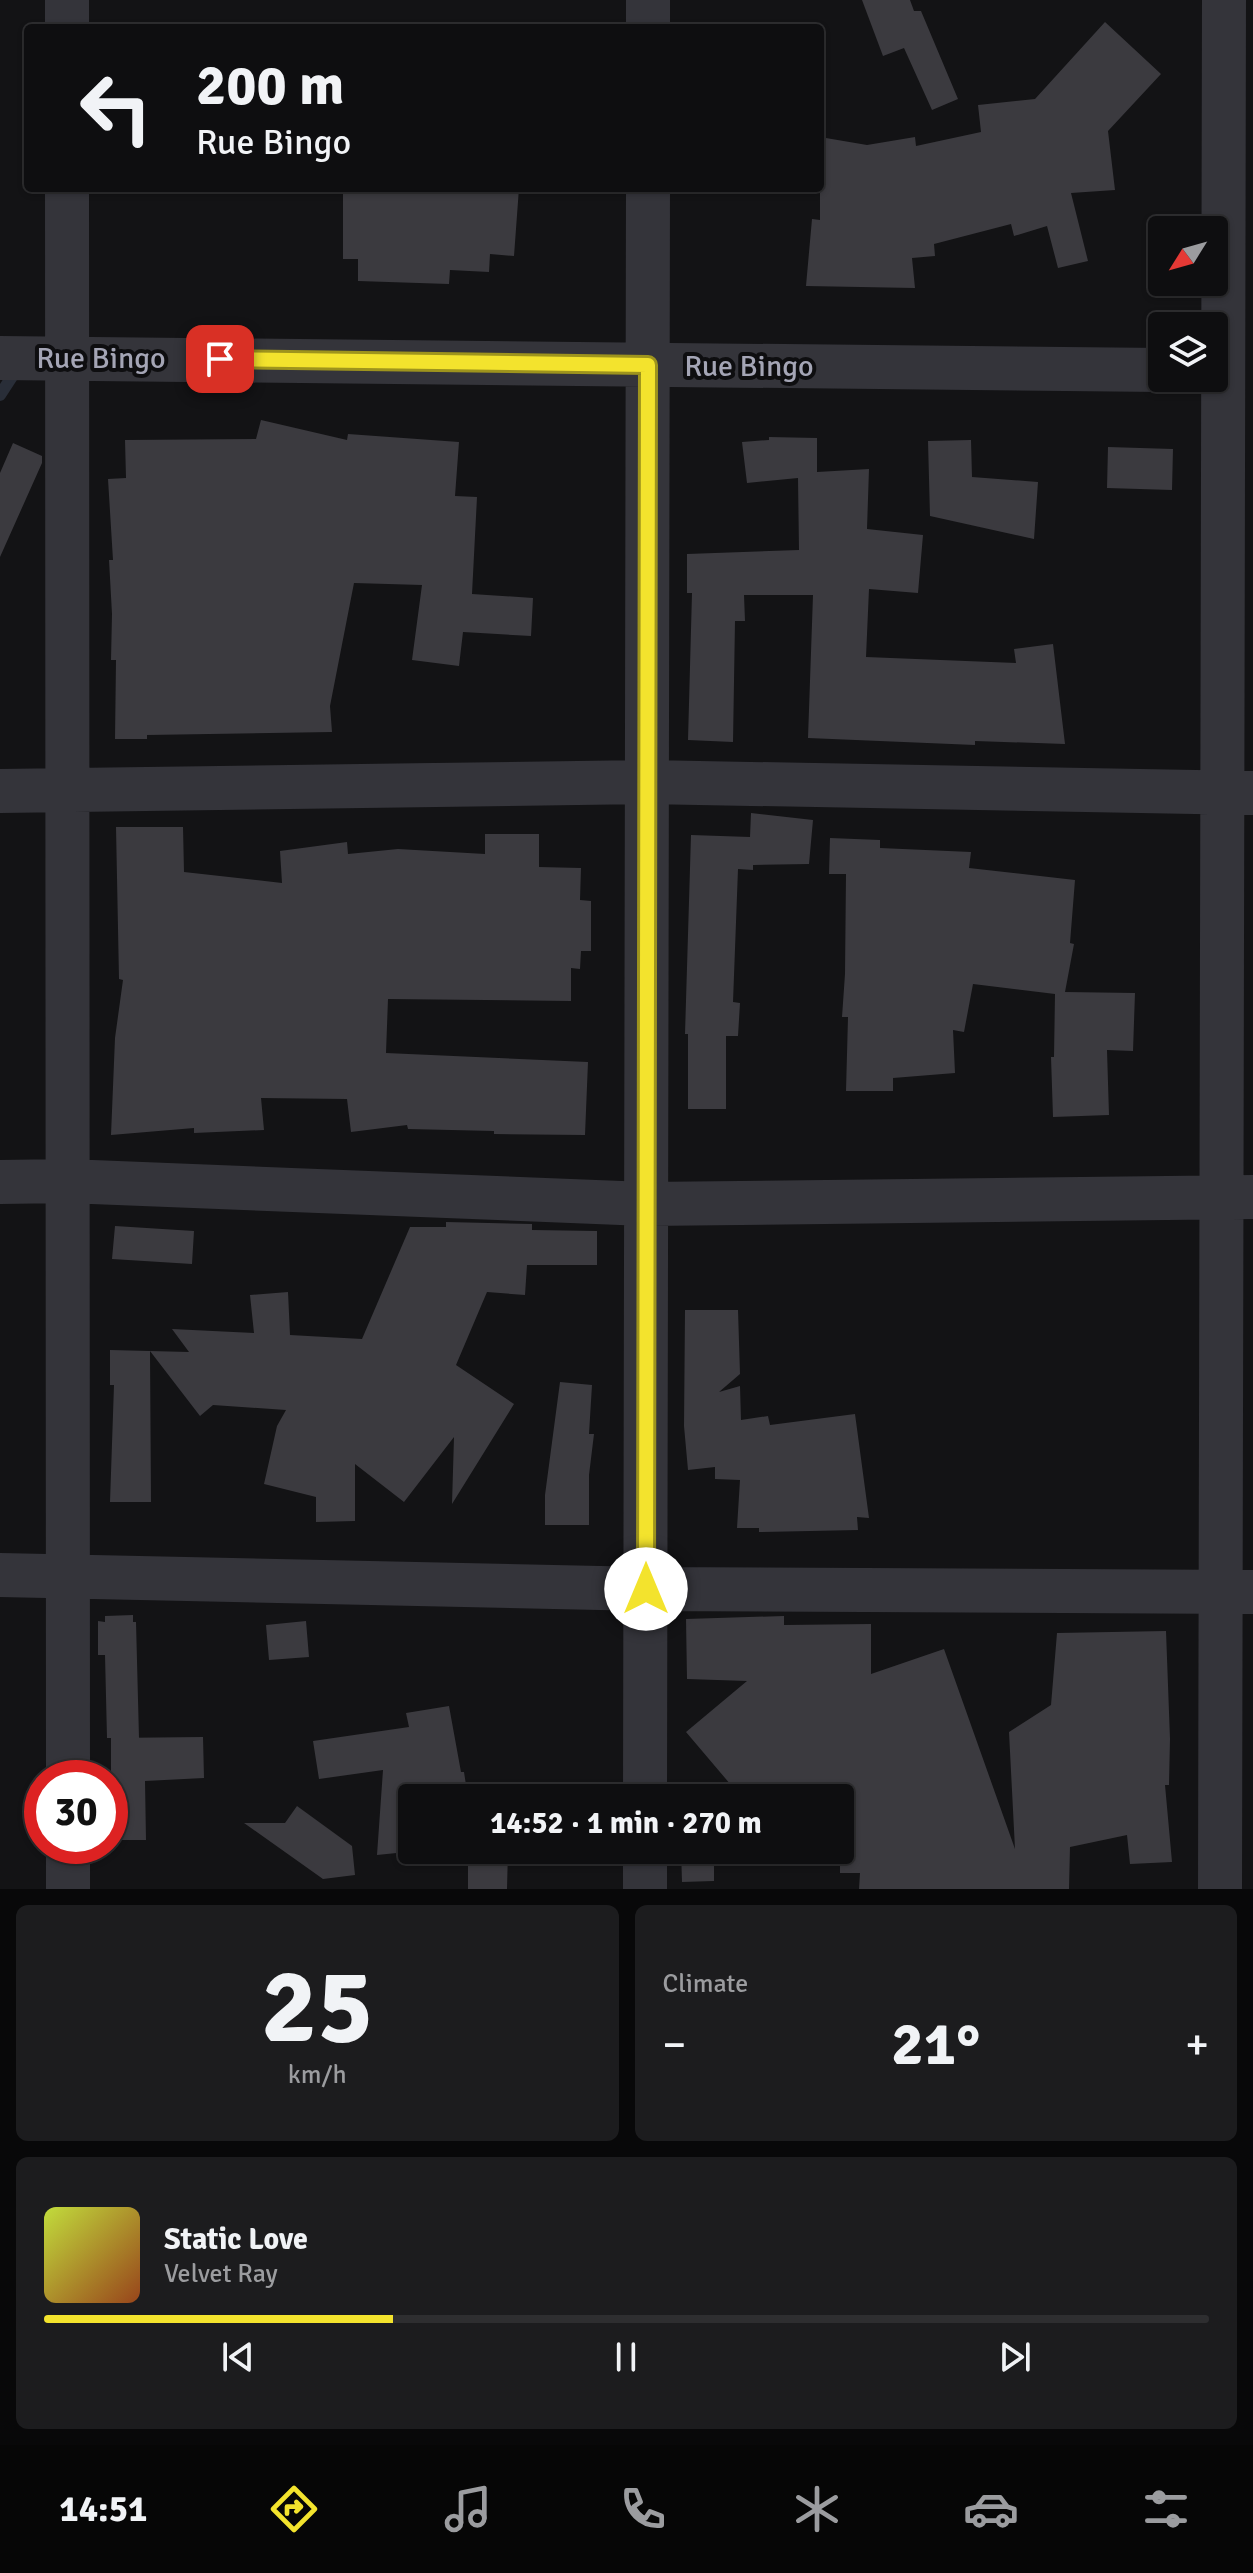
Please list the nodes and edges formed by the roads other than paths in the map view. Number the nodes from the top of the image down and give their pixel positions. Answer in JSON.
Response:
{"nodes":[{"id":1,"x":67,"y":0,"type":"edge"},
{"id":2,"x":648,"y":0,"type":"edge"},
{"id":3,"x":1224,"y":0,"type":"edge"},
{"id":4,"x":67,"y":24,"type":"edge"},
{"id":5,"x":648,"y":24,"type":"edge"},
{"id":6,"x":67,"y":192,"type":"edge"},
{"id":7,"x":648,"y":192,"type":"edge"},
{"id":8,"x":68,"y":357,"type":"junction"},
{"id":9,"x":0,"y":358,"type":"edge"},
{"id":10,"x":648,"y":365,"type":"junction"},
{"id":11,"x":1148,"y":370,"type":"edge"},
{"id":12,"x":1230,"y":370,"type":"edge"},
{"id":13,"x":647,"y":782,"type":"junction"},
{"id":14,"x":0,"y":791,"type":"edge"},
{"id":15,"x":68,"y":792,"type":"junction"},
{"id":16,"x":1238,"y":793,"type":"edge"},
{"id":17,"x":67,"y":1181,"type":"junction"},
{"id":18,"x":0,"y":1182,"type":"edge"},
{"id":19,"x":1238,"y":1197,"type":"edge"},
{"id":20,"x":646,"y":1204,"type":"junction"},
{"id":21,"x":0,"y":1575,"type":"edge"},
{"id":22,"x":68,"y":1576,"type":"junction"},
{"id":23,"x":646,"y":1589,"type":"junction"},
{"id":24,"x":1237,"y":1592,"type":"edge"},
{"id":25,"x":68,"y":1760,"type":"edge"},
{"id":26,"x":645,"y":1784,"type":"edge"},
{"id":27,"x":68,"y":1864,"type":"edge"},
{"id":28,"x":645,"y":1864,"type":"edge"},
{"id":29,"x":68,"y":1889,"type":"edge"},
{"id":30,"x":645,"y":1889,"type":"edge"},
{"id":31,"x":1220,"y":1889,"type":"edge"}],
"edges":[{"from":1,"to":4,"type":"street"},
{"from":2,"to":5,"type":"street"},
{"from":3,"to":12,"type":"street"},
{"from":6,"to":8,"type":"street"},
{"from":7,"to":10,"type":"street"},
{"from":8,"to":9,"type":"street","name":"Rue Bingo"},
{"from":8,"to":10,"type":"street","name":"Rue Bingo"},
{"from":8,"to":15,"type":"street"},
{"from":10,"to":11,"type":"street","name":"Rue Bingo"},
{"from":10,"to":13,"type":"street"},
{"from":12,"to":16,"type":"street"},
{"from":13,"to":15,"type":"street"},
{"from":13,"to":16,"type":"street"},
{"from":13,"to":20,"type":"street"},
{"from":14,"to":15,"type":"street"},
{"from":15,"to":17,"type":"street"},
{"from":16,"to":19,"type":"street"},
{"from":17,"to":18,"type":"street"},
{"from":17,"to":20,"type":"street"},
{"from":17,"to":22,"type":"street"},
{"from":19,"to":20,"type":"street"},
{"from":19,"to":24,"type":"street"},
{"from":20,"to":23,"type":"street"},
{"from":21,"to":22,"type":"street"},
{"from":22,"to":23,"type":"street"},
{"from":22,"to":25,"type":"street"},
{"from":23,"to":24,"type":"street"},
{"from":23,"to":26,"type":"street"},
{"from":24,"to":31,"type":"street"},
{"from":27,"to":29,"type":"street"},
{"from":28,"to":30,"type":"street"}]}
